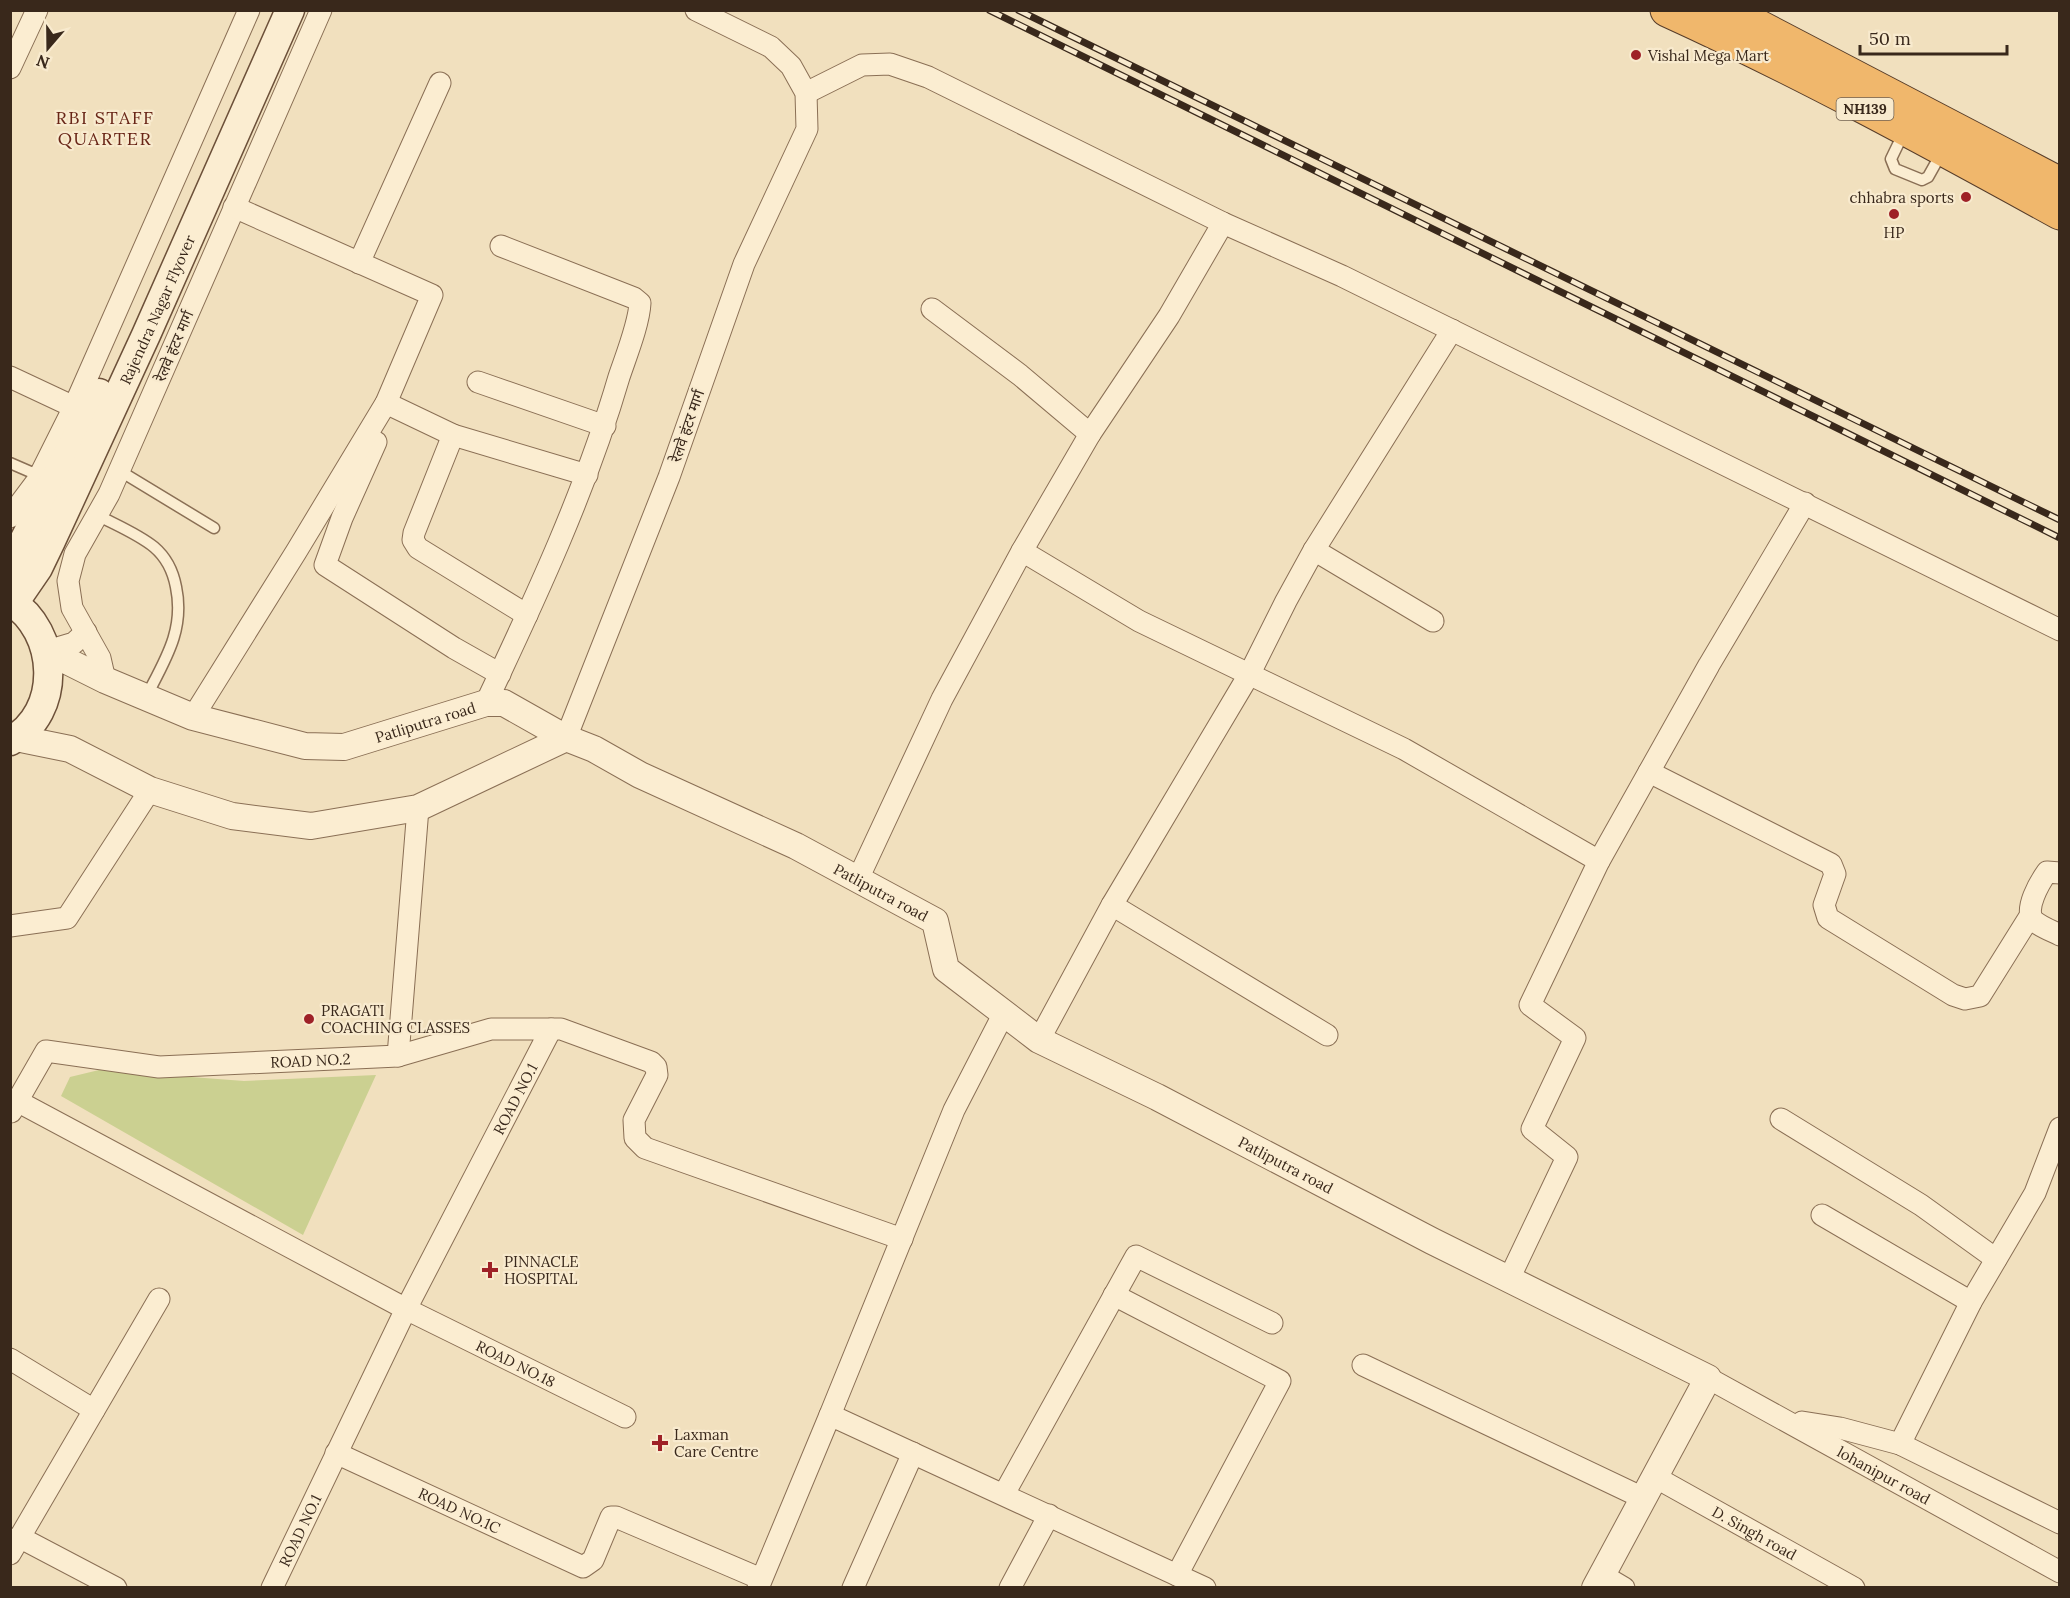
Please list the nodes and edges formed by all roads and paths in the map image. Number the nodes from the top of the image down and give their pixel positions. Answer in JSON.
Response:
{"nodes":[{"id":1,"x":37,"y":10,"type":"edge"},
{"id":2,"x":249,"y":10,"type":"edge"},
{"id":3,"x":270,"y":10,"type":"edge"},
{"id":4,"x":290,"y":10,"type":"edge"},
{"id":5,"x":321,"y":10,"type":"edge"},
{"id":6,"x":696,"y":10,"type":"edge"},
{"id":7,"x":1667,"y":10,"type":"edge"},
{"id":8,"x":1727,"y":10,"type":"edge"},
{"id":9,"x":10,"y":68,"type":"edge"},
{"id":10,"x":440,"y":83,"type":"dead end"},
{"id":11,"x":806,"y":93,"type":"junction"},
{"id":12,"x":2060,"y":184,"type":"edge"},
{"id":13,"x":234,"y":207,"type":"junction"},
{"id":14,"x":2060,"y":213,"type":"edge"},
{"id":15,"x":1223,"y":223,"type":"junction"},
{"id":16,"x":501,"y":246,"type":"dead end"},
{"id":17,"x":359,"y":263,"type":"junction"},
{"id":18,"x":932,"y":309,"type":"dead end"},
{"id":19,"x":1452,"y":330,"type":"junction"},
{"id":20,"x":10,"y":376,"type":"edge"},
{"id":21,"x":478,"y":382,"type":"dead end"},
{"id":22,"x":386,"y":403,"type":"junction"},
{"id":23,"x":74,"y":407,"type":"junction"},
{"id":24,"x":605,"y":426,"type":"junction"},
{"id":25,"x":1090,"y":434,"type":"junction"},
{"id":26,"x":453,"y":435,"type":"junction"},
{"id":27,"x":377,"y":440,"type":"dead end"},
{"id":28,"x":10,"y":463,"type":"edge"},
{"id":29,"x":120,"y":471,"type":"junction"},
{"id":30,"x":40,"y":476,"type":"junction"},
{"id":31,"x":587,"y":476,"type":"junction"},
{"id":32,"x":1805,"y":503,"type":"junction"},
{"id":33,"x":98,"y":515,"type":"junction"},
{"id":34,"x":214,"y":528,"type":"dead end"},
{"id":35,"x":31,"y":529,"type":"edge"},
{"id":36,"x":1314,"y":550,"type":"junction"},
{"id":37,"x":1022,"y":551,"type":"junction"},
{"id":38,"x":10,"y":568,"type":"edge"},
{"id":39,"x":12,"y":602,"type":"edge"},
{"id":40,"x":527,"y":615,"type":"junction"},
{"id":41,"x":1433,"y":621,"type":"dead end"},
{"id":42,"x":2060,"y":630,"type":"edge"},
{"id":43,"x":86,"y":632,"type":"junction"},
{"id":44,"x":47,"y":651,"type":"junction"},
{"id":45,"x":1250,"y":673,"type":"junction"},
{"id":46,"x":500,"y":674,"type":"junction"},
{"id":47,"x":105,"y":680,"type":"junction"},
{"id":48,"x":146,"y":697,"type":"junction"},
{"id":49,"x":486,"y":703,"type":"junction"},
{"id":50,"x":193,"y":717,"type":"junction"},
{"id":51,"x":566,"y":738,"type":"junction"},
{"id":52,"x":13,"y":740,"type":"edge"},
{"id":53,"x":1649,"y":772,"type":"junction"},
{"id":54,"x":150,"y":790,"type":"junction"},
{"id":55,"x":418,"y":808,"type":"junction"},
{"id":56,"x":1599,"y":861,"type":"junction"},
{"id":57,"x":2060,"y":873,"type":"edge"},
{"id":58,"x":858,"y":879,"type":"junction"},
{"id":59,"x":1112,"y":904,"type":"junction"},
{"id":60,"x":2030,"y":916,"type":"junction"},
{"id":61,"x":10,"y":926,"type":"edge"},
{"id":62,"x":2060,"y":935,"type":"edge"},
{"id":63,"x":1004,"y":1013,"type":"junction"},
{"id":64,"x":551,"y":1029,"type":"junction"},
{"id":65,"x":1327,"y":1035,"type":"dead end"},
{"id":66,"x":1039,"y":1040,"type":"junction"},
{"id":67,"x":398,"y":1056,"type":"junction"},
{"id":68,"x":14,"y":1107,"type":"edge"},
{"id":69,"x":1781,"y":1119,"type":"dead end"},
{"id":70,"x":2060,"y":1128,"type":"edge"},
{"id":71,"x":1822,"y":1215,"type":"dead end"},
{"id":72,"x":902,"y":1239,"type":"junction"},
{"id":73,"x":1996,"y":1258,"type":"junction"},
{"id":74,"x":1509,"y":1279,"type":"junction"},
{"id":75,"x":1114,"y":1295,"type":"junction"},
{"id":76,"x":159,"y":1299,"type":"dead end"},
{"id":77,"x":1971,"y":1302,"type":"junction"},
{"id":78,"x":406,"y":1309,"type":"junction"},
{"id":79,"x":1272,"y":1323,"type":"dead end"},
{"id":80,"x":10,"y":1359,"type":"edge"},
{"id":81,"x":1363,"y":1365,"type":"dead end"},
{"id":82,"x":1708,"y":1378,"type":"junction"},
{"id":83,"x":94,"y":1410,"type":"junction"},
{"id":84,"x":830,"y":1415,"type":"junction"},
{"id":85,"x":625,"y":1417,"type":"dead end"},
{"id":86,"x":1785,"y":1419,"type":"junction"},
{"id":87,"x":1900,"y":1444,"type":"junction"},
{"id":88,"x":336,"y":1453,"type":"junction"},
{"id":89,"x":913,"y":1453,"type":"junction"},
{"id":90,"x":1649,"y":1488,"type":"junction"},
{"id":91,"x":1004,"y":1494,"type":"junction"},
{"id":92,"x":1049,"y":1515,"type":"junction"},
{"id":93,"x":2060,"y":1523,"type":"edge"},
{"id":94,"x":15,"y":1545,"type":"edge"},
{"id":95,"x":2060,"y":1572,"type":"edge"},
{"id":96,"x":1177,"y":1575,"type":"junction"},
{"id":97,"x":1598,"y":1581,"type":"edge"},
{"id":98,"x":760,"y":1583,"type":"edge"},
{"id":99,"x":116,"y":1587,"type":"edge"},
{"id":100,"x":272,"y":1587,"type":"edge"},
{"id":101,"x":853,"y":1587,"type":"edge"},
{"id":102,"x":1010,"y":1587,"type":"edge"},
{"id":103,"x":1205,"y":1587,"type":"edge"},
{"id":104,"x":1624,"y":1587,"type":"edge"},
{"id":105,"x":1854,"y":1587,"type":"edge"}],
"edges":[{"from":1,"to":9,"type":"street"},
{"from":2,"to":23,"type":"street"},
{"from":3,"to":35,"type":"main road","name":"Rajendra Nagar Flyover"},
{"from":4,"to":35,"type":"main road","name":"Rajendra Nagar Flyover"},
{"from":5,"to":13,"type":"street","name":"रेलवे हंटर मार्ग"},
{"from":6,"to":11,"type":"street","name":"रेलवे हंटर मार्ग"},
{"from":7,"to":14,"type":"highway","number":"NH139"},
{"from":8,"to":12,"type":"highway","number":"NH139"},
{"from":10,"to":17,"type":"street"},
{"from":11,"to":15,"type":"street"},
{"from":11,"to":51,"type":"street","name":"रेलवे हंटर मार्ग"},
{"from":13,"to":17,"type":"street"},
{"from":13,"to":29,"type":"street","name":"रेलवे हंटर मार्ग"},
{"from":15,"to":19,"type":"street"},
{"from":15,"to":25,"type":"street"},
{"from":16,"to":24,"type":"street"},
{"from":17,"to":22,"type":"street"},
{"from":18,"to":25,"type":"street"},
{"from":19,"to":32,"type":"street"},
{"from":19,"to":36,"type":"street"},
{"from":20,"to":23,"type":"street"},
{"from":21,"to":24,"type":"street"},
{"from":22,"to":26,"type":"street"},
{"from":22,"to":50,"type":"street"},
{"from":23,"to":30,"type":"street"},
{"from":24,"to":31,"type":"street"},
{"from":25,"to":37,"type":"street"},
{"from":26,"to":31,"type":"street"},
{"from":26,"to":40,"type":"street"},
{"from":27,"to":46,"type":"street"},
{"from":28,"to":30,"type":"lane"},
{"from":29,"to":33,"type":"street","name":"रेलवे हंटर मार्ग"},
{"from":29,"to":34,"type":"lane"},
{"from":30,"to":35,"type":"street"},
{"from":31,"to":40,"type":"street"},
{"from":32,"to":42,"type":"street"},
{"from":32,"to":53,"type":"street"},
{"from":33,"to":43,"type":"street","name":"रेलवे हंटर मार्ग"},
{"from":33,"to":48,"type":"lane"},
{"from":35,"to":38,"type":"main road","name":"Rajendra Nagar Flyover"},
{"from":35,"to":39,"type":"main road","name":"Rajendra Nagar Flyover"},
{"from":36,"to":41,"type":"street"},
{"from":36,"to":45,"type":"street"},
{"from":37,"to":45,"type":"street"},
{"from":37,"to":58,"type":"street"},
{"from":39,"to":44,"type":"main road"},
{"from":40,"to":46,"type":"street"},
{"from":43,"to":44,"type":"street"},
{"from":43,"to":47,"type":"street","name":"रेलवे हंटर मार्ग"},
{"from":44,"to":47,"type":"street","name":"Patliputra road"},
{"from":44,"to":52,"type":"main road"},
{"from":45,"to":56,"type":"street"},
{"from":45,"to":59,"type":"street"},
{"from":46,"to":49,"type":"street"},
{"from":47,"to":48,"type":"street","name":"Patliputra road"},
{"from":48,"to":50,"type":"street","name":"Patliputra road"},
{"from":49,"to":50,"type":"street","name":"Patliputra road"},
{"from":49,"to":51,"type":"street","name":"Patliputra road"},
{"from":51,"to":55,"type":"street"},
{"from":51,"to":58,"type":"street","name":"Patliputra road"},
{"from":52,"to":54,"type":"street"},
{"from":53,"to":56,"type":"street"},
{"from":53,"to":60,"type":"street"},
{"from":54,"to":55,"type":"street"},
{"from":54,"to":61,"type":"street"},
{"from":55,"to":67,"type":"street"},
{"from":56,"to":74,"type":"street"},
{"from":57,"to":60,"type":"street"},
{"from":58,"to":63,"type":"street","name":"Patliputra road"},
{"from":59,"to":65,"type":"street"},
{"from":59,"to":66,"type":"street"},
{"from":60,"to":62,"type":"street"},
{"from":63,"to":66,"type":"street","name":"Patliputra road"},
{"from":63,"to":72,"type":"street"},
{"from":64,"to":67,"type":"street"},
{"from":64,"to":72,"type":"street"},
{"from":64,"to":78,"type":"street","name":"ROAD NO.1"},
{"from":66,"to":74,"type":"street","name":"Patliputra road"},
{"from":67,"to":68,"type":"street","name":"ROAD NO.2"},
{"from":68,"to":78,"type":"street"},
{"from":69,"to":73,"type":"street"},
{"from":70,"to":73,"type":"street"},
{"from":71,"to":77,"type":"street"},
{"from":72,"to":84,"type":"street"},
{"from":73,"to":77,"type":"street"},
{"from":74,"to":82,"type":"street","name":"Patliputra road"},
{"from":75,"to":79,"type":"street"},
{"from":75,"to":91,"type":"street"},
{"from":75,"to":96,"type":"street"},
{"from":76,"to":83,"type":"street"},
{"from":77,"to":87,"type":"street"},
{"from":78,"to":85,"type":"street","name":"ROAD NO.18"},
{"from":78,"to":88,"type":"street","name":"ROAD NO.1"},
{"from":80,"to":83,"type":"street"},
{"from":81,"to":90,"type":"street","name":"D. Singh road"},
{"from":82,"to":86,"type":"street","name":"lohanipur road"},
{"from":82,"to":90,"type":"street"},
{"from":83,"to":94,"type":"street"},
{"from":84,"to":89,"type":"street"},
{"from":84,"to":98,"type":"street"},
{"from":86,"to":87,"type":"street"},
{"from":86,"to":95,"type":"street","name":"lohanipur road"},
{"from":87,"to":93,"type":"street"},
{"from":88,"to":98,"type":"street","name":"ROAD NO.1C"},
{"from":88,"to":100,"type":"street","name":"ROAD NO.1"},
{"from":89,"to":91,"type":"street"},
{"from":89,"to":101,"type":"street"},
{"from":90,"to":97,"type":"street"},
{"from":90,"to":105,"type":"street","name":"D. Singh road"},
{"from":91,"to":92,"type":"street"},
{"from":92,"to":96,"type":"street"},
{"from":92,"to":102,"type":"street"},
{"from":94,"to":99,"type":"street"},
{"from":96,"to":103,"type":"street"},
{"from":97,"to":104,"type":"street"}]}
